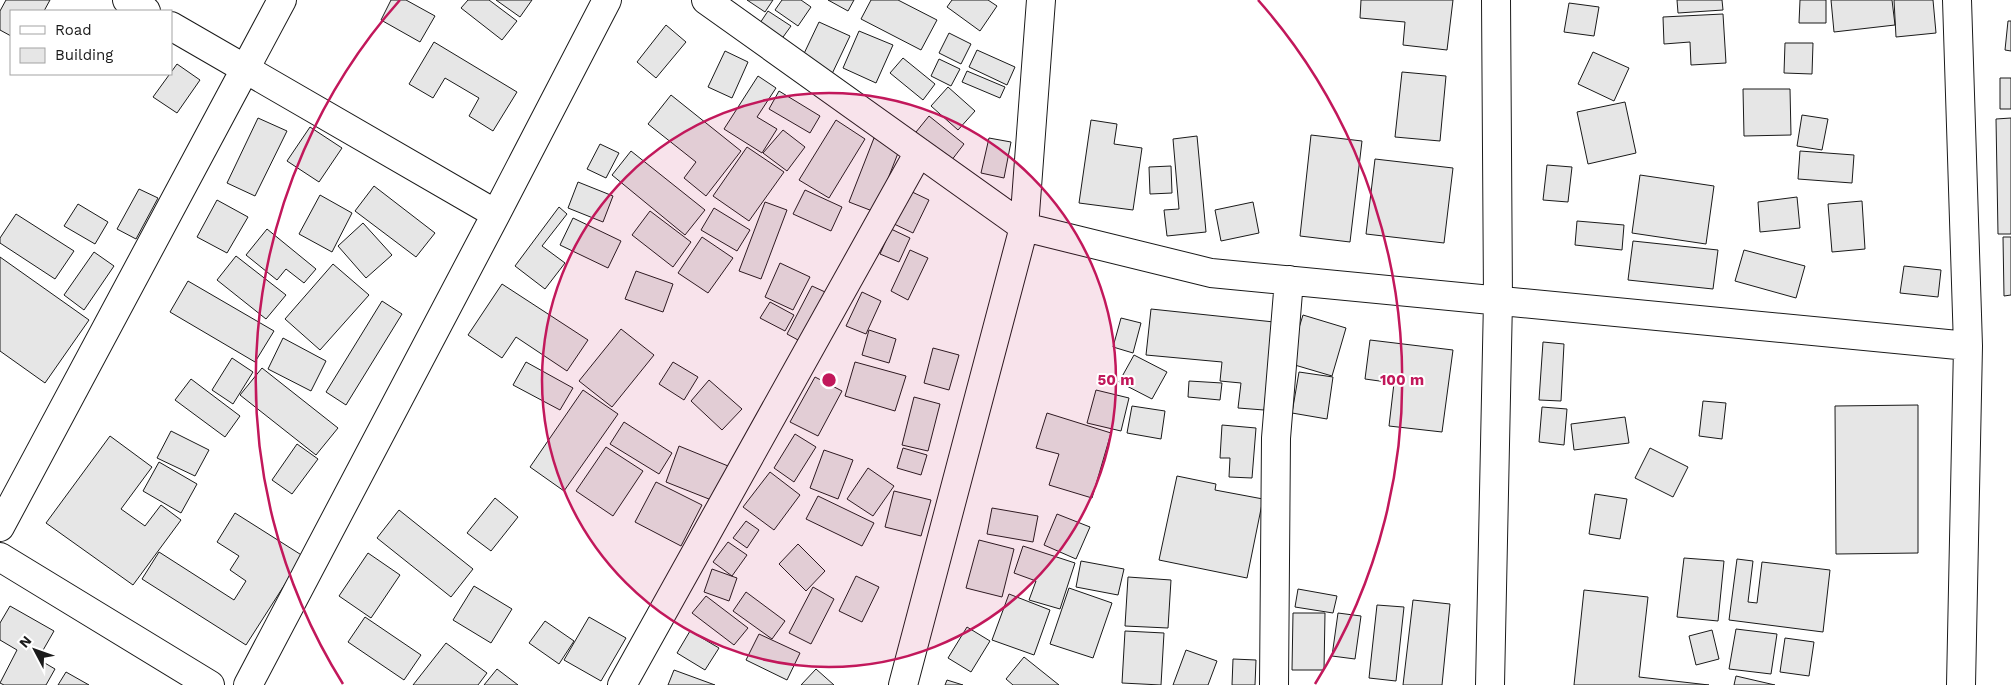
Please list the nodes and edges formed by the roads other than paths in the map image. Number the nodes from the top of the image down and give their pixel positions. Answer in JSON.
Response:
{"nodes":[{"id":1,"x":127,"y":0,"type":"edge"},
{"id":2,"x":282,"y":0,"type":"edge"},
{"id":3,"x":607,"y":0,"type":"edge"},
{"id":4,"x":706,"y":0,"type":"edge"},
{"id":5,"x":1041,"y":0,"type":"edge"},
{"id":6,"x":1496,"y":0,"type":"edge"},
{"id":7,"x":1957,"y":0,"type":"edge"},
{"id":8,"x":144,"y":10,"type":"edge"},
{"id":9,"x":172,"y":27,"type":"edge"},
{"id":10,"x":245,"y":69,"type":"junction"},
{"id":11,"x":919,"y":152,"type":"junction"},
{"id":12,"x":496,"y":214,"type":"junction"},
{"id":13,"x":1024,"y":227,"type":"junction"},
{"id":14,"x":1289,"y":280,"type":"junction"},
{"id":15,"x":1498,"y":300,"type":"junction"},
{"id":16,"x":1968,"y":346,"type":"junction"},
{"id":17,"x":0,"y":527,"type":"edge"},
{"id":18,"x":0,"y":557,"type":"edge"},
{"id":19,"x":210,"y":685,"type":"edge"},
{"id":20,"x":248,"y":685,"type":"edge"},
{"id":21,"x":622,"y":685,"type":"edge"},
{"id":22,"x":903,"y":685,"type":"edge"},
{"id":23,"x":1274,"y":685,"type":"edge"},
{"id":24,"x":1490,"y":685,"type":"edge"},
{"id":25,"x":1961,"y":685,"type":"edge"}],
"edges":[{"from":1,"to":8,"type":"street"},
{"from":2,"to":10,"type":"street"},
{"from":3,"to":12,"type":"street"},
{"from":4,"to":11,"type":"street"},
{"from":5,"to":13,"type":"street"},
{"from":6,"to":15,"type":"street"},
{"from":7,"to":16,"type":"street"},
{"from":9,"to":10,"type":"street"},
{"from":10,"to":12,"type":"street"},
{"from":10,"to":17,"type":"street"},
{"from":11,"to":13,"type":"street"},
{"from":11,"to":21,"type":"street"},
{"from":12,"to":20,"type":"street"},
{"from":13,"to":14,"type":"street"},
{"from":13,"to":22,"type":"street"},
{"from":14,"to":15,"type":"street"},
{"from":14,"to":23,"type":"street"},
{"from":15,"to":16,"type":"street"},
{"from":15,"to":24,"type":"street"},
{"from":16,"to":25,"type":"street"},
{"from":18,"to":19,"type":"street"}]}
